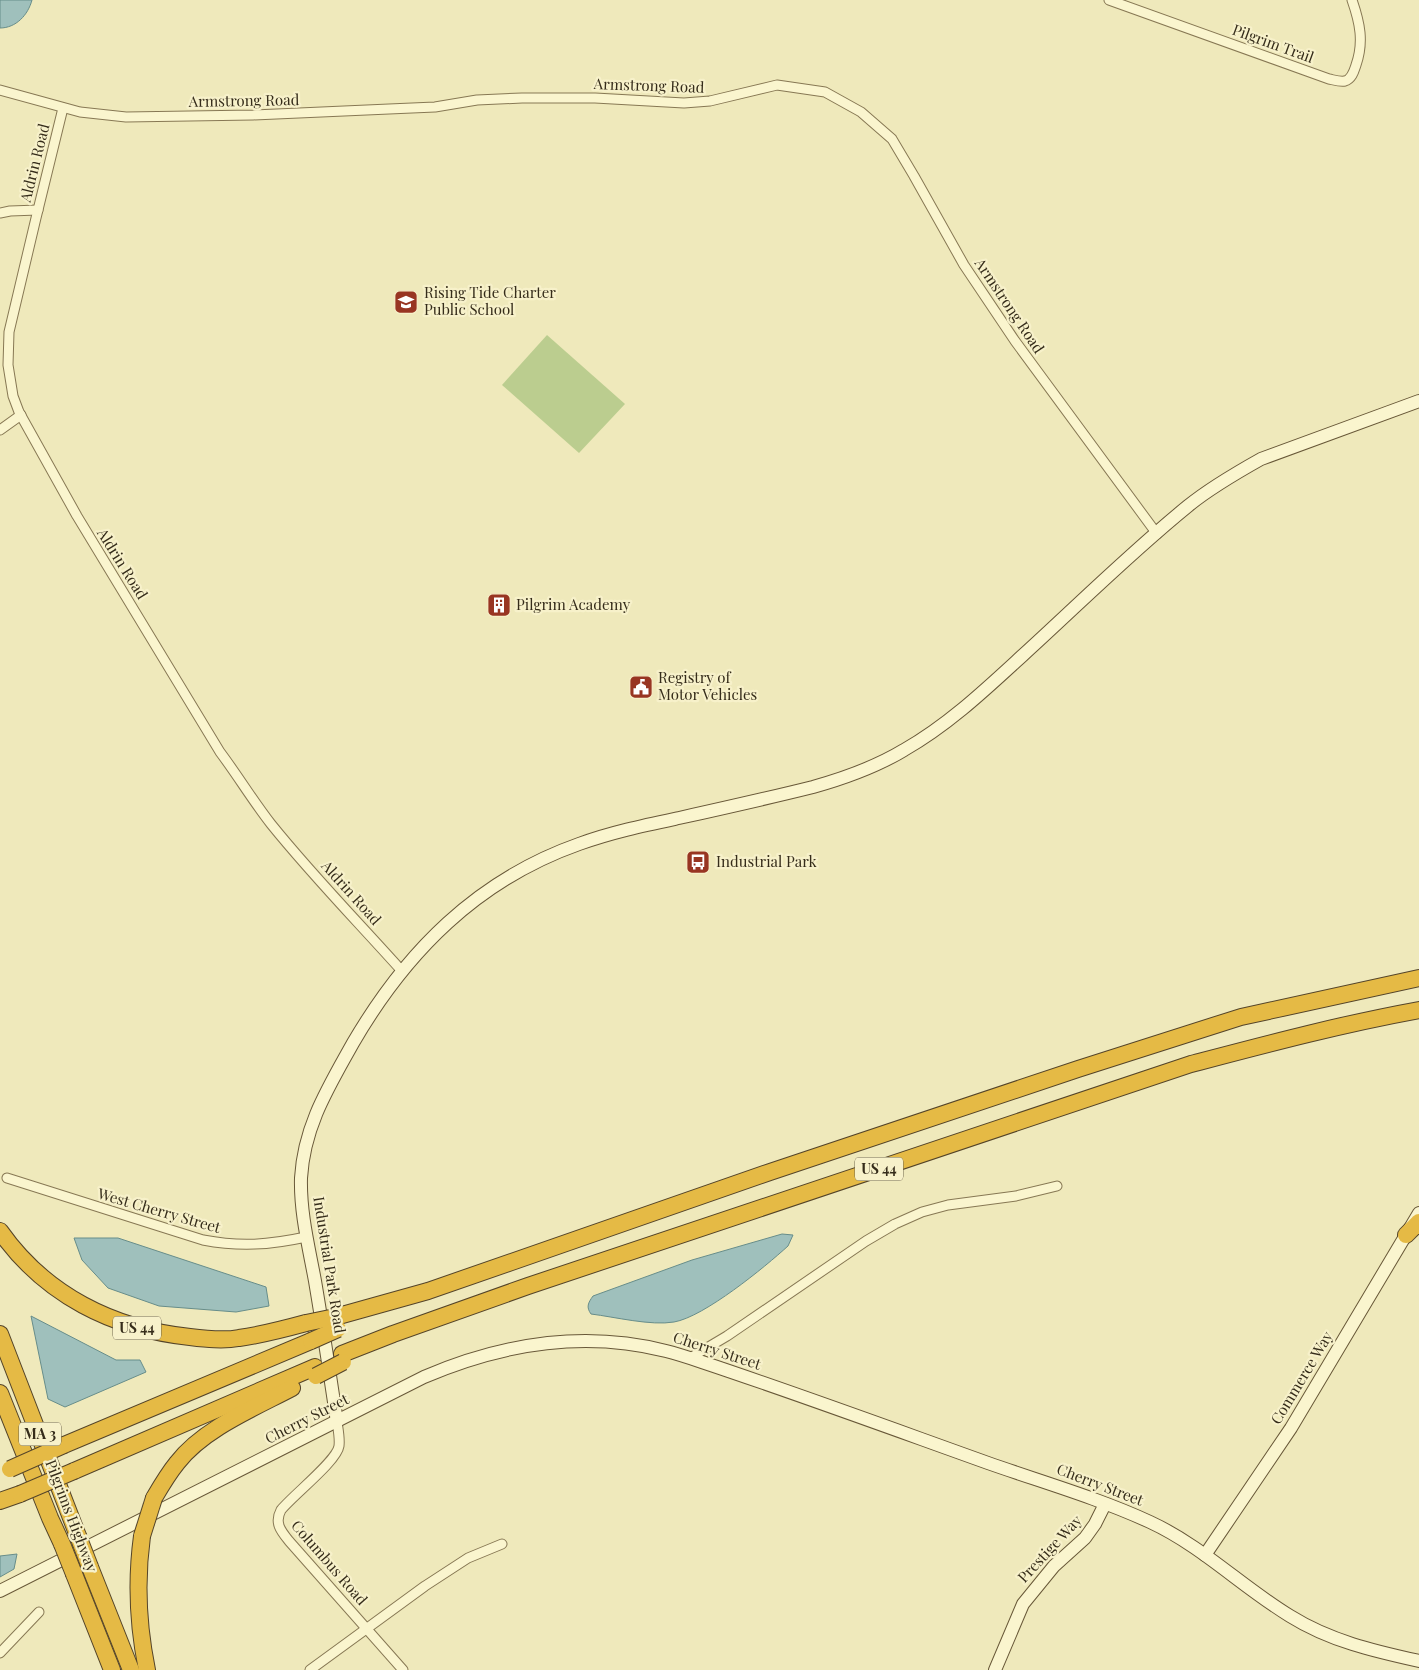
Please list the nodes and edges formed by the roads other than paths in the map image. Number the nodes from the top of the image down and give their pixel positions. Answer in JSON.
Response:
{"nodes":[{"id":1,"x":1109,"y":0,"type":"edge"},
{"id":2,"x":1352,"y":0,"type":"edge"},
{"id":3,"x":0,"y":90,"type":"edge"},
{"id":4,"x":63,"y":108,"type":"junction"},
{"id":5,"x":38,"y":210,"type":"junction"},
{"id":6,"x":0,"y":213,"type":"edge"},
{"id":7,"x":1419,"y":401,"type":"edge"},
{"id":8,"x":21,"y":415,"type":"junction"},
{"id":9,"x":0,"y":430,"type":"edge"},
{"id":10,"x":1157,"y":534,"type":"junction"},
{"id":11,"x":402,"y":970,"type":"junction"},
{"id":12,"x":1419,"y":978,"type":"edge"},
{"id":13,"x":1419,"y":1010,"type":"edge"},
{"id":14,"x":7,"y":1178,"type":"dead end"},
{"id":15,"x":1057,"y":1186,"type":"dead end"},
{"id":16,"x":1419,"y":1213,"type":"edge"},
{"id":17,"x":1419,"y":1222,"type":"edge"},
{"id":18,"x":0,"y":1231,"type":"edge"},
{"id":19,"x":1406,"y":1235,"type":"junction"},
{"id":20,"x":306,"y":1237,"type":"junction"},
{"id":21,"x":337,"y":1323,"type":"junction"},
{"id":22,"x":0,"y":1334,"type":"edge"},
{"id":23,"x":690,"y":1358,"type":"junction"},
{"id":24,"x":316,"y":1372,"type":"junction"},
{"id":25,"x":0,"y":1393,"type":"edge"},
{"id":26,"x":337,"y":1422,"type":"junction"},
{"id":27,"x":5,"y":1471,"type":"edge"},
{"id":28,"x":0,"y":1501,"type":"edge"},
{"id":29,"x":1105,"y":1504,"type":"junction"},
{"id":30,"x":502,"y":1544,"type":"dead end"},
{"id":31,"x":1205,"y":1555,"type":"junction"},
{"id":32,"x":0,"y":1591,"type":"edge"},
{"id":33,"x":39,"y":1612,"type":"dead end"},
{"id":34,"x":368,"y":1629,"type":"junction"},
{"id":35,"x":0,"y":1653,"type":"edge"},
{"id":36,"x":1419,"y":1661,"type":"edge"},
{"id":37,"x":112,"y":1670,"type":"edge"},
{"id":38,"x":131,"y":1670,"type":"edge"},
{"id":39,"x":147,"y":1670,"type":"edge"},
{"id":40,"x":310,"y":1670,"type":"edge"},
{"id":41,"x":403,"y":1670,"type":"edge"},
{"id":42,"x":995,"y":1670,"type":"edge"}],
"edges":[{"from":1,"to":2,"type":"street","name":"Pilgrim Trail"},
{"from":3,"to":4,"type":"street","name":"Armstrong Road"},
{"from":4,"to":5,"type":"street","name":"Aldrin Road"},
{"from":4,"to":10,"type":"street","name":"Armstrong Road"},
{"from":5,"to":6,"type":"street"},
{"from":5,"to":8,"type":"street","name":"Aldrin Road"},
{"from":7,"to":10,"type":"main road","name":"Industrial Park Road"},
{"from":8,"to":9,"type":"street"},
{"from":8,"to":11,"type":"street","name":"Aldrin Road"},
{"from":10,"to":11,"type":"main road","name":"Industrial Park Road"},
{"from":11,"to":20,"type":"main road","name":"Industrial Park Road"},
{"from":12,"to":21,"type":"highway","number":"US 44"},
{"from":13,"to":24,"type":"highway","number":"US 44","bridge":true},
{"from":14,"to":20,"type":"street","name":"West Cherry Street"},
{"from":15,"to":23,"type":"street"},
{"from":16,"to":19,"type":"main road","name":"Commerce Way"},
{"from":17,"to":19,"type":"highway"},
{"from":18,"to":21,"type":"highway","number":"US 44","bridge":true},
{"from":19,"to":31,"type":"main road","name":"Commerce Way"},
{"from":20,"to":26,"type":"main road","name":"Industrial Park Road"},
{"from":21,"to":27,"type":"highway","bridge":true},
{"from":22,"to":38,"type":"highway","name":"Pilgrims Highway","number":"MA 3","bridge":true},
{"from":23,"to":26,"type":"main road","name":"Cherry Street"},
{"from":23,"to":29,"type":"main road","name":"Cherry Street"},
{"from":24,"to":28,"type":"highway","bridge":true},
{"from":24,"to":39,"type":"highway","bridge":true},
{"from":25,"to":37,"type":"highway","name":"Pilgrims Highway","number":"MA 3","bridge":true},
{"from":26,"to":32,"type":"main road","name":"Cherry Street"},
{"from":26,"to":34,"type":"street","name":"Columbus Road"},
{"from":29,"to":31,"type":"main road","name":"Cherry Street"},
{"from":29,"to":42,"type":"main road","name":"Prestige Way"},
{"from":30,"to":34,"type":"street"},
{"from":31,"to":36,"type":"main road","name":"Cherry Street"},
{"from":33,"to":35,"type":"street"},
{"from":34,"to":40,"type":"street"},
{"from":34,"to":41,"type":"street","name":"Columbus Road"}]}
